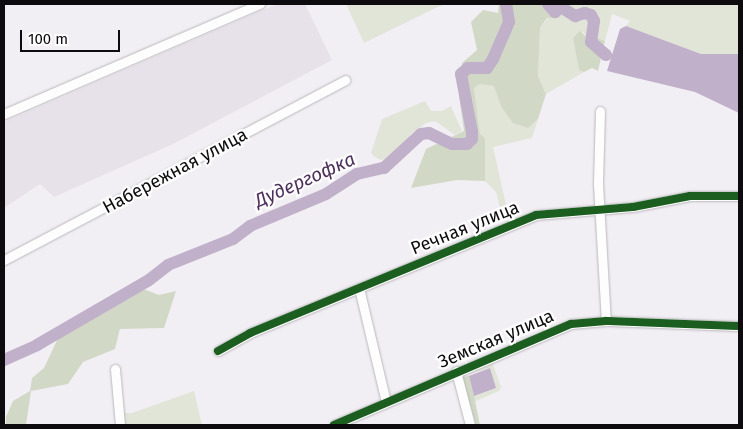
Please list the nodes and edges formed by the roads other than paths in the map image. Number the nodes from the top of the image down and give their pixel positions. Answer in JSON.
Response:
{"nodes":[{"id":1,"x":260,"y":4,"type":"edge"},
{"id":2,"x":345,"y":80,"type":"dead end"},
{"id":3,"x":600,"y":110,"type":"dead end"},
{"id":4,"x":4,"y":114,"type":"edge"},
{"id":5,"x":739,"y":196,"type":"edge"},
{"id":6,"x":600,"y":209,"type":"junction"},
{"id":7,"x":4,"y":260,"type":"edge"},
{"id":8,"x":359,"y":288,"type":"junction"},
{"id":9,"x":606,"y":321,"type":"junction"},
{"id":10,"x":739,"y":326,"type":"edge"},
{"id":11,"x":218,"y":351,"type":"dead end"},
{"id":12,"x":115,"y":370,"type":"dead end"},
{"id":13,"x":456,"y":371,"type":"junction"},
{"id":14,"x":386,"y":402,"type":"junction"},
{"id":15,"x":120,"y":425,"type":"edge"},
{"id":16,"x":334,"y":425,"type":"edge"},
{"id":17,"x":470,"y":425,"type":"edge"}],
"edges":[{"from":1,"to":4,"type":"street"},
{"from":2,"to":7,"type":"street","name":"Набережная улица"},
{"from":3,"to":6,"type":"street"},
{"from":5,"to":6,"type":"street","name":"Речная улица"},
{"from":6,"to":8,"type":"street","name":"Речная улица"},
{"from":6,"to":9,"type":"street"},
{"from":8,"to":11,"type":"street","name":"Речная улица"},
{"from":8,"to":14,"type":"street"},
{"from":9,"to":10,"type":"street","name":"Земская улица"},
{"from":9,"to":13,"type":"street","name":"Земская улица"},
{"from":12,"to":15,"type":"street"},
{"from":13,"to":14,"type":"street","name":"Земская улица"},
{"from":13,"to":17,"type":"street"},
{"from":14,"to":16,"type":"street","name":"Земская улица"}]}
